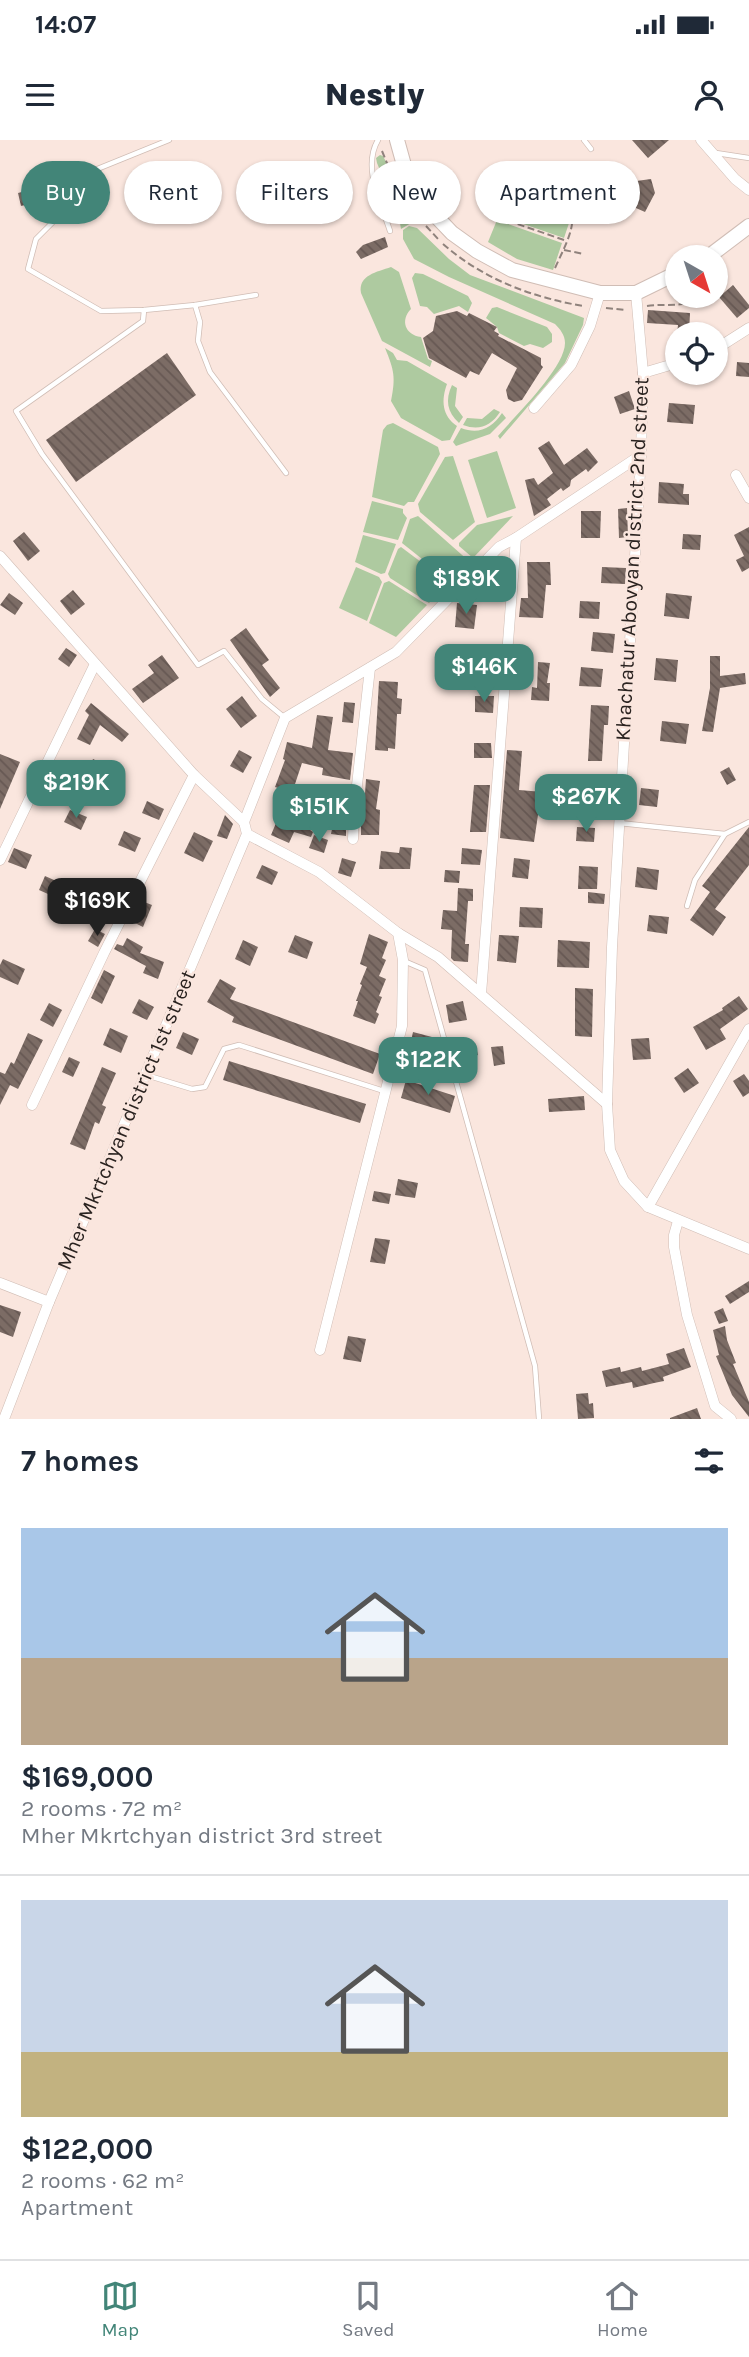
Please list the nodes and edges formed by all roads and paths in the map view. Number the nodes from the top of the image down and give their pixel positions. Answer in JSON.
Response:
{"nodes":[{"id":1,"x":169,"y":140,"type":"edge"},
{"id":2,"x":378,"y":140,"type":"edge"},
{"id":3,"x":397,"y":140,"type":"edge"},
{"id":4,"x":584,"y":140,"type":"edge"},
{"id":5,"x":701,"y":140,"type":"edge"},
{"id":6,"x":591,"y":149,"type":"dead end"},
{"id":7,"x":712,"y":152,"type":"junction"},
{"id":8,"x":749,"y":158,"type":"edge"},
{"id":9,"x":110,"y":164,"type":"edge"},
{"id":10,"x":749,"y":190,"type":"edge"},
{"id":11,"x":51,"y":224,"type":"edge"},
{"id":12,"x":517,"y":224,"type":"edge"},
{"id":13,"x":573,"y":224,"type":"edge"},
{"id":14,"x":749,"y":226,"type":"edge"},
{"id":15,"x":390,"y":231,"type":"dead end"},
{"id":16,"x":567,"y":242,"type":"junction"},
{"id":17,"x":724,"y":245,"type":"edge"},
{"id":18,"x":563,"y":250,"type":"junction"},
{"id":19,"x":584,"y":254,"type":"dead end"},
{"id":20,"x":552,"y":275,"type":"dead end"},
{"id":21,"x":665,"y":279,"type":"edge"},
{"id":22,"x":600,"y":293,"type":"junction"},
{"id":23,"x":636,"y":293,"type":"junction"},
{"id":24,"x":256,"y":295,"type":"dead end"},
{"id":25,"x":195,"y":305,"type":"junction"},
{"id":26,"x":144,"y":310,"type":"junction"},
{"id":27,"x":749,"y":328,"type":"edge"},
{"id":28,"x":728,"y":341,"type":"edge"},
{"id":29,"x":665,"y":367,"type":"edge"},
{"id":30,"x":643,"y":373,"type":"junction"},
{"id":31,"x":534,"y":408,"type":"dead end"},
{"id":32,"x":640,"y":455,"type":"junction"},
{"id":33,"x":286,"y":473,"type":"dead end"},
{"id":34,"x":736,"y":475,"type":"dead end"},
{"id":35,"x":749,"y":498,"type":"edge"},
{"id":36,"x":516,"y":538,"type":"junction"},
{"id":37,"x":0,"y":556,"type":"edge"},
{"id":38,"x":95,"y":664,"type":"junction"},
{"id":39,"x":370,"y":668,"type":"junction"},
{"id":40,"x":285,"y":718,"type":"junction"},
{"id":41,"x":194,"y":775,"type":"junction"},
{"id":42,"x":244,"y":822,"type":"junction"},
{"id":43,"x":749,"y":822,"type":"edge"},
{"id":44,"x":618,"y":823,"type":"junction"},
{"id":45,"x":247,"y":834,"type":"junction"},
{"id":46,"x":725,"y":834,"type":"junction"},
{"id":47,"x":353,"y":839,"type":"dead end"},
{"id":48,"x":0,"y":860,"type":"edge"},
{"id":49,"x":687,"y":906,"type":"dead end"},
{"id":50,"x":398,"y":933,"type":"junction"},
{"id":51,"x":403,"y":960,"type":"junction"},
{"id":52,"x":481,"y":994,"type":"junction"},
{"id":53,"x":749,"y":1029,"type":"edge"},
{"id":54,"x":145,"y":1075,"type":"junction"},
{"id":55,"x":385,"y":1091,"type":"junction"},
{"id":56,"x":607,"y":1104,"type":"junction"},
{"id":57,"x":32,"y":1105,"type":"dead end"},
{"id":58,"x":648,"y":1206,"type":"junction"},
{"id":59,"x":678,"y":1221,"type":"junction"},
{"id":60,"x":749,"y":1249,"type":"edge"},
{"id":61,"x":0,"y":1283,"type":"edge"},
{"id":62,"x":49,"y":1302,"type":"junction"},
{"id":63,"x":320,"y":1350,"type":"dead end"},
{"id":64,"x":4,"y":1419,"type":"edge"},
{"id":65,"x":540,"y":1419,"type":"edge"},
{"id":66,"x":732,"y":1419,"type":"edge"}],
"edges":[{"from":1,"to":9,"type":"lane"},
{"from":2,"to":15,"type":"lane"},
{"from":3,"to":22,"type":"main road"},
{"from":4,"to":6,"type":"lane"},
{"from":5,"to":7,"type":"street"},
{"from":7,"to":8,"type":"lane"},
{"from":7,"to":10,"type":"street"},
{"from":11,"to":26,"type":"lane"},
{"from":12,"to":16,"type":"path"},
{"from":13,"to":16,"type":"path"},
{"from":14,"to":17,"type":"main road"},
{"from":16,"to":18,"type":"path"},
{"from":18,"to":19,"type":"path"},
{"from":18,"to":20,"type":"path"},
{"from":21,"to":23,"type":"main road"},
{"from":22,"to":23,"type":"main road"},
{"from":22,"to":31,"type":"street"},
{"from":23,"to":30,"type":"street","name":"Khachatur Abovyan district 2nd street"},
{"from":24,"to":25,"type":"lane"},
{"from":25,"to":26,"type":"lane"},
{"from":25,"to":33,"type":"lane"},
{"from":26,"to":40,"type":"lane"},
{"from":27,"to":28,"type":"street"},
{"from":29,"to":30,"type":"street"},
{"from":30,"to":32,"type":"street","name":"Khachatur Abovyan district 2nd street"},
{"from":32,"to":36,"type":"street"},
{"from":32,"to":44,"type":"street","name":"Khachatur Abovyan district 2nd street"},
{"from":34,"to":35,"type":"street"},
{"from":36,"to":39,"type":"street"},
{"from":36,"to":52,"type":"street"},
{"from":37,"to":38,"type":"street"},
{"from":38,"to":41,"type":"street"},
{"from":38,"to":48,"type":"street"},
{"from":39,"to":40,"type":"street"},
{"from":39,"to":47,"type":"street"},
{"from":40,"to":42,"type":"street"},
{"from":41,"to":42,"type":"street"},
{"from":41,"to":57,"type":"street"},
{"from":42,"to":45,"type":"street"},
{"from":43,"to":46,"type":"lane"},
{"from":44,"to":46,"type":"lane"},
{"from":44,"to":56,"type":"street","name":"Khachatur Abovyan district 2nd street"},
{"from":45,"to":50,"type":"street"},
{"from":45,"to":54,"type":"street","name":"Mher Mkrtchyan district 1st street"},
{"from":46,"to":49,"type":"lane"},
{"from":50,"to":51,"type":"street"},
{"from":50,"to":52,"type":"street"},
{"from":51,"to":55,"type":"street"},
{"from":51,"to":65,"type":"lane"},
{"from":52,"to":56,"type":"street"},
{"from":53,"to":58,"type":"street"},
{"from":54,"to":55,"type":"lane"},
{"from":54,"to":62,"type":"street","name":"Mher Mkrtchyan district 1st street"},
{"from":55,"to":63,"type":"street"},
{"from":56,"to":58,"type":"street","name":"Khachatur Abovyan district 2nd street"},
{"from":58,"to":59,"type":"street","name":"Khachatur Abovyan district 2nd street"},
{"from":59,"to":60,"type":"street","name":"Khachatur Abovyan district 2nd street"},
{"from":59,"to":66,"type":"street"},
{"from":61,"to":62,"type":"street"},
{"from":62,"to":64,"type":"street","name":"Mher Mkrtchyan district 1st street"}]}
